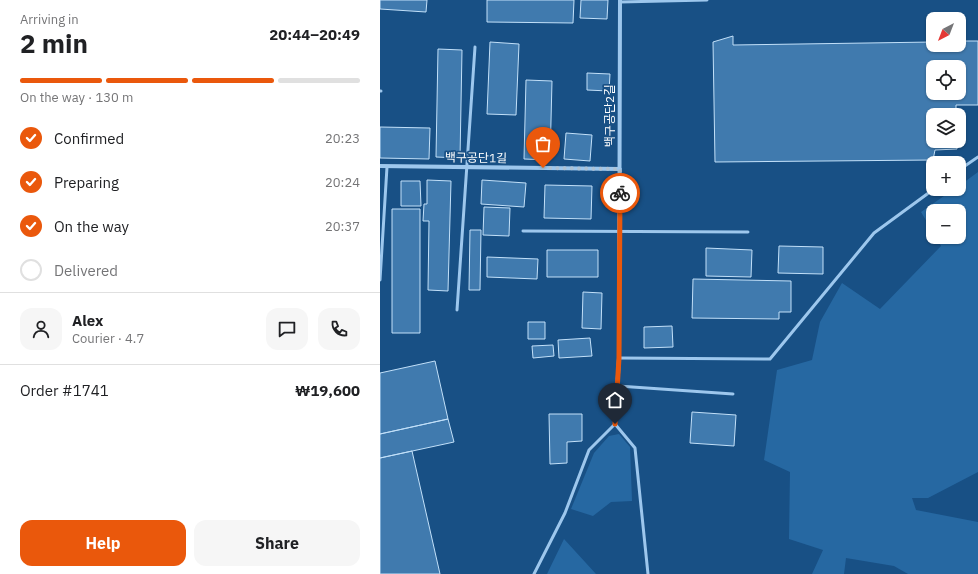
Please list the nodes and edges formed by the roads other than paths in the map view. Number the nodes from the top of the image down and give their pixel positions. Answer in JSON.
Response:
{"nodes":[{"id":1,"x":707,"y":0,"type":"edge"},
{"id":2,"x":620,"y":1,"type":"edge"},
{"id":3,"x":475,"y":47,"type":"dead end"},
{"id":4,"x":978,"y":157,"type":"edge"},
{"id":5,"x":966,"y":165,"type":"edge"},
{"id":6,"x":380,"y":166,"type":"edge"},
{"id":7,"x":387,"y":166,"type":"junction"},
{"id":8,"x":466,"y":168,"type":"junction"},
{"id":9,"x":620,"y":169,"type":"junction"},
{"id":10,"x":926,"y":195,"type":"edge"},
{"id":11,"x":523,"y":231,"type":"dead end"},
{"id":12,"x":748,"y":232,"type":"dead end"},
{"id":13,"x":620,"y":233,"type":"junction"},
{"id":14,"x":380,"y":280,"type":"edge"},
{"id":15,"x":457,"y":310,"type":"dead end"},
{"id":16,"x":619,"y":358,"type":"junction"},
{"id":17,"x":618,"y":386,"type":"junction"},
{"id":18,"x":733,"y":394,"type":"dead end"},
{"id":19,"x":615,"y":424,"type":"junction"},
{"id":20,"x":534,"y":574,"type":"edge"},
{"id":21,"x":648,"y":574,"type":"edge"}],
"edges":[{"from":1,"to":2,"type":"lane"},
{"from":2,"to":9,"type":"street","name":"백구공단2길"},
{"from":3,"to":8,"type":"lane"},
{"from":4,"to":5,"type":"lane"},
{"from":6,"to":7,"type":"street","name":"백구공단1길"},
{"from":7,"to":8,"type":"street","name":"백구공단1길"},
{"from":7,"to":14,"type":"lane"},
{"from":8,"to":9,"type":"street","name":"백구공단1길"},
{"from":8,"to":15,"type":"lane"},
{"from":9,"to":13,"type":"street","name":"백구공단2길"},
{"from":10,"to":16,"type":"lane"},
{"from":11,"to":13,"type":"lane"},
{"from":12,"to":13,"type":"lane"},
{"from":13,"to":16,"type":"street","name":"백구공단2길"},
{"from":16,"to":17,"type":"street","name":"백구공단2길"},
{"from":17,"to":18,"type":"lane"},
{"from":17,"to":19,"type":"street","name":"백구공단2길"},
{"from":19,"to":20,"type":"lane"},
{"from":19,"to":21,"type":"lane"}]}
